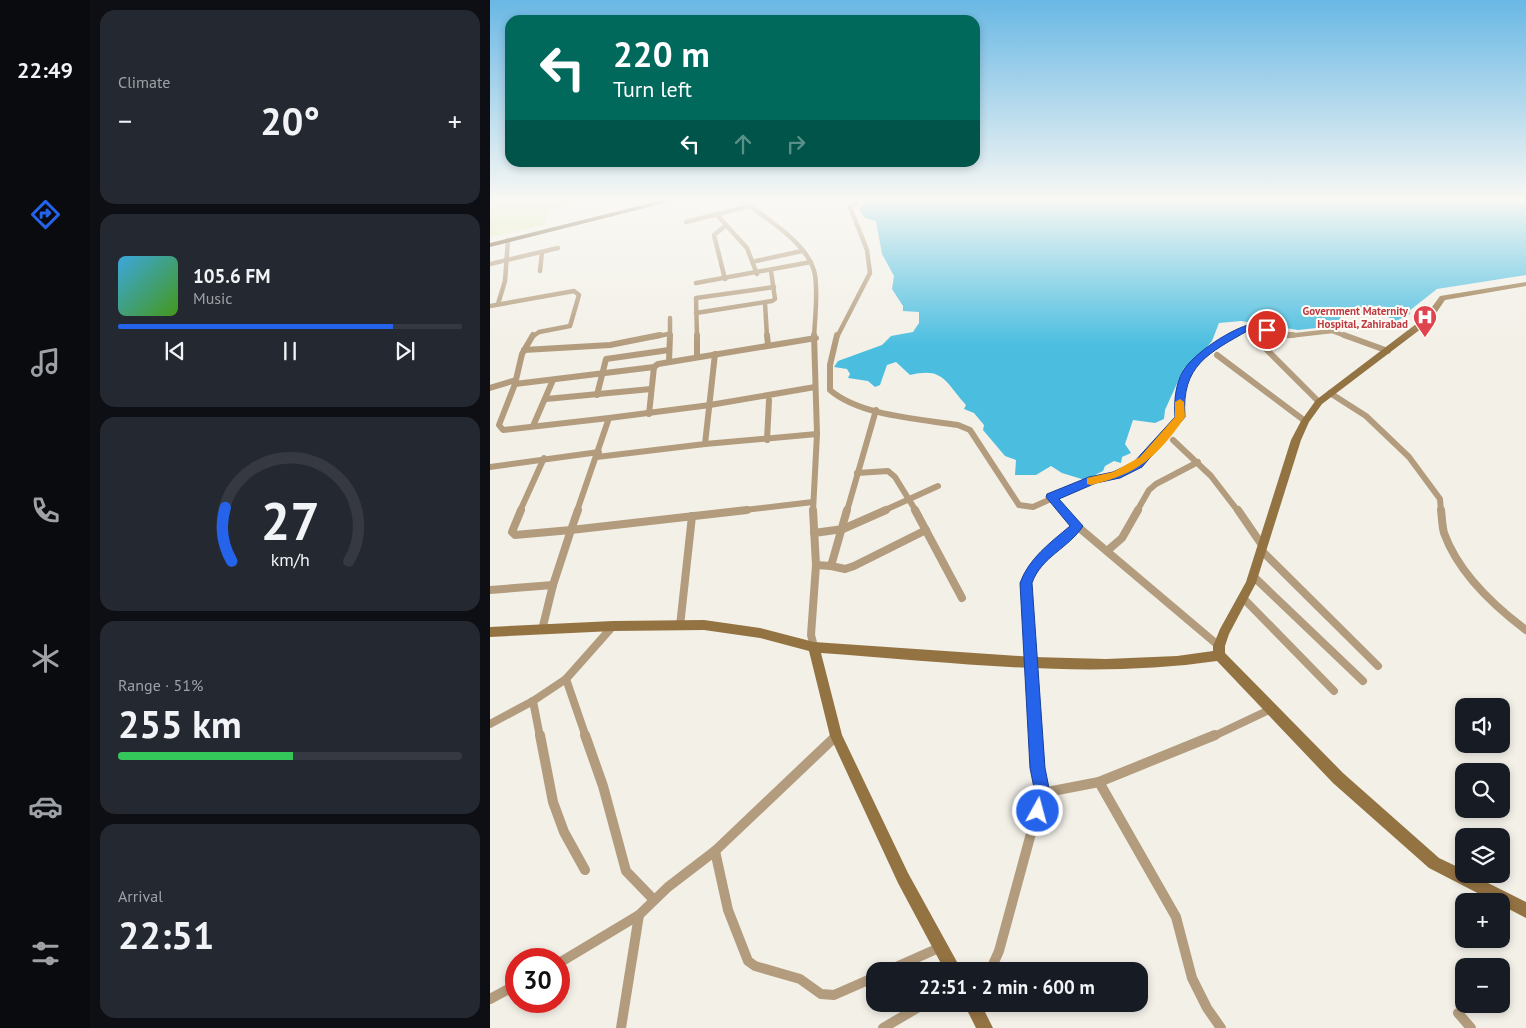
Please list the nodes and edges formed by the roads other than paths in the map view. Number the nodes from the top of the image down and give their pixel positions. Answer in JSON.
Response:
{"nodes":[{"id":1,"x":508,"y":249,"type":"edge"},
{"id":2,"x":554,"y":249,"type":"edge"},
{"id":3,"x":717,"y":249,"type":"edge"},
{"id":4,"x":749,"y":249,"type":"edge"},
{"id":5,"x":865,"y":249,"type":"edge"},
{"id":6,"x":802,"y":250,"type":"joint"},
{"id":7,"x":542,"y":252,"type":"junction"},
{"id":8,"x":507,"y":259,"type":"junction"},
{"id":9,"x":756,"y":261,"type":"junction"},
{"id":10,"x":812,"y":262,"type":"junction"},
{"id":11,"x":490,"y":264,"type":"edge"},
{"id":12,"x":540,"y":270,"type":"dead end"},
{"id":13,"x":771,"y":271,"type":"junction"},
{"id":14,"x":757,"y":274,"type":"junction"},
{"id":15,"x":725,"y":279,"type":"junction"},
{"id":16,"x":696,"y":283,"type":"dead end"},
{"id":17,"x":1526,"y":284,"type":"edge"},
{"id":18,"x":774,"y":287,"type":"junction"},
{"id":19,"x":765,"y":303,"type":"junction"},
{"id":20,"x":498,"y":304,"type":"junction"},
{"id":21,"x":490,"y":306,"type":"edge"},
{"id":22,"x":696,"y":313,"type":"junction"},
{"id":23,"x":670,"y":318,"type":"dead end"},
{"id":24,"x":668,"y":334,"type":"junction"},
{"id":25,"x":1254,"y":337,"type":"dead end"},
{"id":26,"x":816,"y":338,"type":"junction"},
{"id":27,"x":610,"y":345,"type":"junction"},
{"id":28,"x":768,"y":345,"type":"junction"},
{"id":29,"x":524,"y":350,"type":"junction"},
{"id":30,"x":669,"y":350,"type":"junction"},
{"id":31,"x":1388,"y":352,"type":"junction"},
{"id":32,"x":714,"y":354,"type":"junction"},
{"id":33,"x":1217,"y":355,"type":"dead end"},
{"id":34,"x":697,"y":357,"type":"junction"},
{"id":35,"x":606,"y":359,"type":"junction"},
{"id":36,"x":668,"y":362,"type":"junction"},
{"id":37,"x":654,"y":367,"type":"junction"},
{"id":38,"x":602,"y":375,"type":"junction"},
{"id":39,"x":554,"y":380,"type":"junction"},
{"id":40,"x":515,"y":382,"type":"junction"},
{"id":41,"x":815,"y":387,"type":"junction"},
{"id":42,"x":490,"y":388,"type":"edge"},
{"id":43,"x":651,"y":389,"type":"junction"},
{"id":44,"x":1330,"y":393,"type":"junction"},
{"id":45,"x":597,"y":394,"type":"junction"},
{"id":46,"x":546,"y":399,"type":"junction"},
{"id":47,"x":769,"y":400,"type":"dead end"},
{"id":48,"x":1319,"y":402,"type":"junction"},
{"id":49,"x":710,"y":405,"type":"junction"},
{"id":50,"x":876,"y":410,"type":"junction"},
{"id":51,"x":649,"y":414,"type":"junction"},
{"id":52,"x":610,"y":418,"type":"junction"},
{"id":53,"x":1305,"y":420,"type":"junction"},
{"id":54,"x":533,"y":426,"type":"junction"},
{"id":55,"x":817,"y":434,"type":"junction"},
{"id":56,"x":767,"y":440,"type":"junction"},
{"id":57,"x":1173,"y":440,"type":"dead end"},
{"id":58,"x":705,"y":444,"type":"junction"},
{"id":59,"x":598,"y":454,"type":"junction"},
{"id":60,"x":544,"y":458,"type":"junction"},
{"id":61,"x":1198,"y":462,"type":"junction"},
{"id":62,"x":490,"y":467,"type":"edge"},
{"id":63,"x":857,"y":473,"type":"junction"},
{"id":64,"x":938,"y":486,"type":"dead end"},
{"id":65,"x":1051,"y":497,"type":"junction"},
{"id":66,"x":910,"y":499,"type":"junction"},
{"id":67,"x":813,"y":502,"type":"junction"},
{"id":68,"x":692,"y":516,"type":"junction"},
{"id":69,"x":1077,"y":526,"type":"junction"},
{"id":70,"x":843,"y":529,"type":"junction"},
{"id":71,"x":571,"y":530,"type":"junction"},
{"id":72,"x":926,"y":530,"type":"junction"},
{"id":73,"x":814,"y":532,"type":"junction"},
{"id":74,"x":1261,"y":548,"type":"junction"},
{"id":75,"x":1107,"y":551,"type":"junction"},
{"id":76,"x":816,"y":565,"type":"junction"},
{"id":77,"x":831,"y":566,"type":"junction"},
{"id":78,"x":1253,"y":576,"type":"junction"},
{"id":79,"x":553,"y":585,"type":"junction"},
{"id":80,"x":490,"y":590,"type":"edge"},
{"id":81,"x":962,"y":598,"type":"dead end"},
{"id":82,"x":1243,"y":598,"type":"junction"},
{"id":83,"x":613,"y":626,"type":"junction"},
{"id":84,"x":680,"y":626,"type":"junction"},
{"id":85,"x":542,"y":630,"type":"junction"},
{"id":86,"x":1526,"y":630,"type":"edge"},
{"id":87,"x":490,"y":632,"type":"edge"},
{"id":88,"x":814,"y":647,"type":"junction"},
{"id":89,"x":1219,"y":651,"type":"junction"},
{"id":90,"x":1033,"y":662,"type":"junction"},
{"id":91,"x":1378,"y":666,"type":"dead end"},
{"id":92,"x":566,"y":679,"type":"junction"},
{"id":93,"x":1363,"y":681,"type":"dead end"},
{"id":94,"x":1334,"y":691,"type":"dead end"},
{"id":95,"x":534,"y":701,"type":"junction"},
{"id":96,"x":1271,"y":709,"type":"junction"},
{"id":97,"x":490,"y":724,"type":"edge"},
{"id":98,"x":836,"y":736,"type":"junction"},
{"id":99,"x":1098,"y":782,"type":"junction"},
{"id":100,"x":1042,"y":793,"type":"junction"},
{"id":101,"x":715,"y":851,"type":"junction"},
{"id":102,"x":585,"y":870,"type":"dead end"},
{"id":103,"x":654,"y":900,"type":"junction"},
{"id":104,"x":1526,"y":910,"type":"edge"},
{"id":105,"x":639,"y":915,"type":"junction"},
{"id":106,"x":941,"y":948,"type":"junction"},
{"id":107,"x":570,"y":956,"type":"edge"},
{"id":108,"x":909,"y":962,"type":"edge"},
{"id":109,"x":949,"y":962,"type":"edge"},
{"id":110,"x":994,"y":962,"type":"edge"},
{"id":111,"x":866,"y":981,"type":"edge"},
{"id":112,"x":505,"y":991,"type":"edge"},
{"id":113,"x":490,"y":999,"type":"edge"},
{"id":114,"x":910,"y":1012,"type":"edge"},
{"id":115,"x":976,"y":1012,"type":"edge"},
{"id":116,"x":1458,"y":1013,"type":"dead end"},
{"id":117,"x":620,"y":1028,"type":"edge"},
{"id":118,"x":883,"y":1028,"type":"edge"},
{"id":119,"x":985,"y":1028,"type":"edge"},
{"id":120,"x":1221,"y":1028,"type":"edge"},
{"id":121,"x":1471,"y":1028,"type":"edge"}],
"edges":[{"from":1,"to":8,"type":"street"},
{"from":2,"to":7,"type":"street"},
{"from":3,"to":15,"type":"street"},
{"from":4,"to":9,"type":"street"},
{"from":5,"to":50,"type":"street"},
{"from":6,"to":9,"type":"street"},
{"from":6,"to":10,"type":"street"},
{"from":7,"to":8,"type":"street"},
{"from":7,"to":12,"type":"street"},
{"from":8,"to":11,"type":"street"},
{"from":8,"to":20,"type":"street"},
{"from":9,"to":14,"type":"street"},
{"from":10,"to":13,"type":"street"},
{"from":10,"to":26,"type":"street"},
{"from":13,"to":14,"type":"street"},
{"from":13,"to":18,"type":"street"},
{"from":14,"to":15,"type":"street"},
{"from":15,"to":16,"type":"street"},
{"from":17,"to":31,"type":"street"},
{"from":18,"to":19,"type":"street"},
{"from":18,"to":22,"type":"street"},
{"from":19,"to":22,"type":"street"},
{"from":19,"to":28,"type":"street"},
{"from":20,"to":21,"type":"street"},
{"from":20,"to":29,"type":"street"},
{"from":22,"to":34,"type":"street"},
{"from":23,"to":24,"type":"street"},
{"from":24,"to":27,"type":"street"},
{"from":24,"to":30,"type":"street"},
{"from":25,"to":48,"type":"street"},
{"from":26,"to":28,"type":"street"},
{"from":26,"to":41,"type":"street"},
{"from":27,"to":29,"type":"street"},
{"from":27,"to":35,"type":"street"},
{"from":28,"to":32,"type":"street"},
{"from":29,"to":40,"type":"street"},
{"from":30,"to":35,"type":"street"},
{"from":30,"to":36,"type":"street"},
{"from":31,"to":44,"type":"street"},
{"from":31,"to":65,"type":"street"},
{"from":32,"to":34,"type":"street"},
{"from":32,"to":49,"type":"street"},
{"from":33,"to":53,"type":"street"},
{"from":34,"to":36,"type":"street"},
{"from":35,"to":38,"type":"street"},
{"from":36,"to":37,"type":"street"},
{"from":37,"to":38,"type":"street"},
{"from":37,"to":43,"type":"street"},
{"from":38,"to":39,"type":"street"},
{"from":38,"to":45,"type":"street"},
{"from":39,"to":40,"type":"street"},
{"from":39,"to":46,"type":"street"},
{"from":40,"to":42,"type":"street"},
{"from":40,"to":54,"type":"street"},
{"from":41,"to":49,"type":"street"},
{"from":41,"to":55,"type":"street"},
{"from":43,"to":45,"type":"street"},
{"from":43,"to":51,"type":"street"},
{"from":44,"to":48,"type":"street"},
{"from":44,"to":86,"type":"street"},
{"from":45,"to":46,"type":"street"},
{"from":46,"to":54,"type":"street"},
{"from":47,"to":56,"type":"street"},
{"from":48,"to":53,"type":"street"},
{"from":49,"to":51,"type":"street"},
{"from":49,"to":58,"type":"street"},
{"from":50,"to":63,"type":"street"},
{"from":50,"to":65,"type":"street"},
{"from":51,"to":52,"type":"street"},
{"from":52,"to":54,"type":"street"},
{"from":52,"to":59,"type":"street"},
{"from":53,"to":74,"type":"street"},
{"from":55,"to":56,"type":"street"},
{"from":55,"to":67,"type":"street"},
{"from":56,"to":58,"type":"street"},
{"from":57,"to":61,"type":"street"},
{"from":58,"to":59,"type":"street"},
{"from":59,"to":60,"type":"street"},
{"from":59,"to":71,"type":"street"},
{"from":60,"to":62,"type":"street"},
{"from":60,"to":71,"type":"street"},
{"from":61,"to":74,"type":"street"},
{"from":61,"to":75,"type":"street"},
{"from":63,"to":66,"type":"street"},
{"from":63,"to":70,"type":"street"},
{"from":64,"to":66,"type":"street"},
{"from":65,"to":69,"type":"street"},
{"from":66,"to":70,"type":"street"},
{"from":66,"to":72,"type":"street"},
{"from":67,"to":68,"type":"street"},
{"from":67,"to":73,"type":"street"},
{"from":68,"to":71,"type":"street"},
{"from":68,"to":84,"type":"street"},
{"from":69,"to":75,"type":"street"},
{"from":69,"to":90,"type":"street"},
{"from":70,"to":73,"type":"street"},
{"from":70,"to":77,"type":"street"},
{"from":71,"to":79,"type":"street"},
{"from":72,"to":77,"type":"street"},
{"from":72,"to":81,"type":"street"},
{"from":73,"to":76,"type":"street"},
{"from":74,"to":78,"type":"street"},
{"from":74,"to":91,"type":"street"},
{"from":75,"to":89,"type":"street"},
{"from":76,"to":77,"type":"street"},
{"from":76,"to":88,"type":"street"},
{"from":78,"to":82,"type":"street"},
{"from":78,"to":93,"type":"street"},
{"from":79,"to":80,"type":"street"},
{"from":79,"to":85,"type":"street"},
{"from":82,"to":89,"type":"street"},
{"from":82,"to":94,"type":"street"},
{"from":83,"to":84,"type":"street"},
{"from":83,"to":85,"type":"street"},
{"from":83,"to":92,"type":"street"},
{"from":84,"to":88,"type":"street"},
{"from":85,"to":87,"type":"street"},
{"from":88,"to":90,"type":"street"},
{"from":88,"to":98,"type":"street"},
{"from":89,"to":90,"type":"street"},
{"from":89,"to":96,"type":"street"},
{"from":90,"to":100,"type":"street"},
{"from":92,"to":95,"type":"street"},
{"from":92,"to":103,"type":"street"},
{"from":95,"to":97,"type":"street"},
{"from":95,"to":102,"type":"street"},
{"from":96,"to":99,"type":"street"},
{"from":96,"to":104,"type":"street"},
{"from":98,"to":101,"type":"street"},
{"from":98,"to":106,"type":"street"},
{"from":99,"to":100,"type":"street"},
{"from":99,"to":120,"type":"street"},
{"from":100,"to":110,"type":"street"},
{"from":101,"to":103,"type":"street"},
{"from":101,"to":111,"type":"street"},
{"from":103,"to":105,"type":"street"},
{"from":105,"to":107,"type":"street"},
{"from":105,"to":117,"type":"street"},
{"from":106,"to":108,"type":"street"},
{"from":106,"to":109,"type":"street"},
{"from":112,"to":113,"type":"street"},
{"from":114,"to":118,"type":"street"},
{"from":115,"to":119,"type":"street"},
{"from":116,"to":121,"type":"street"}]}
